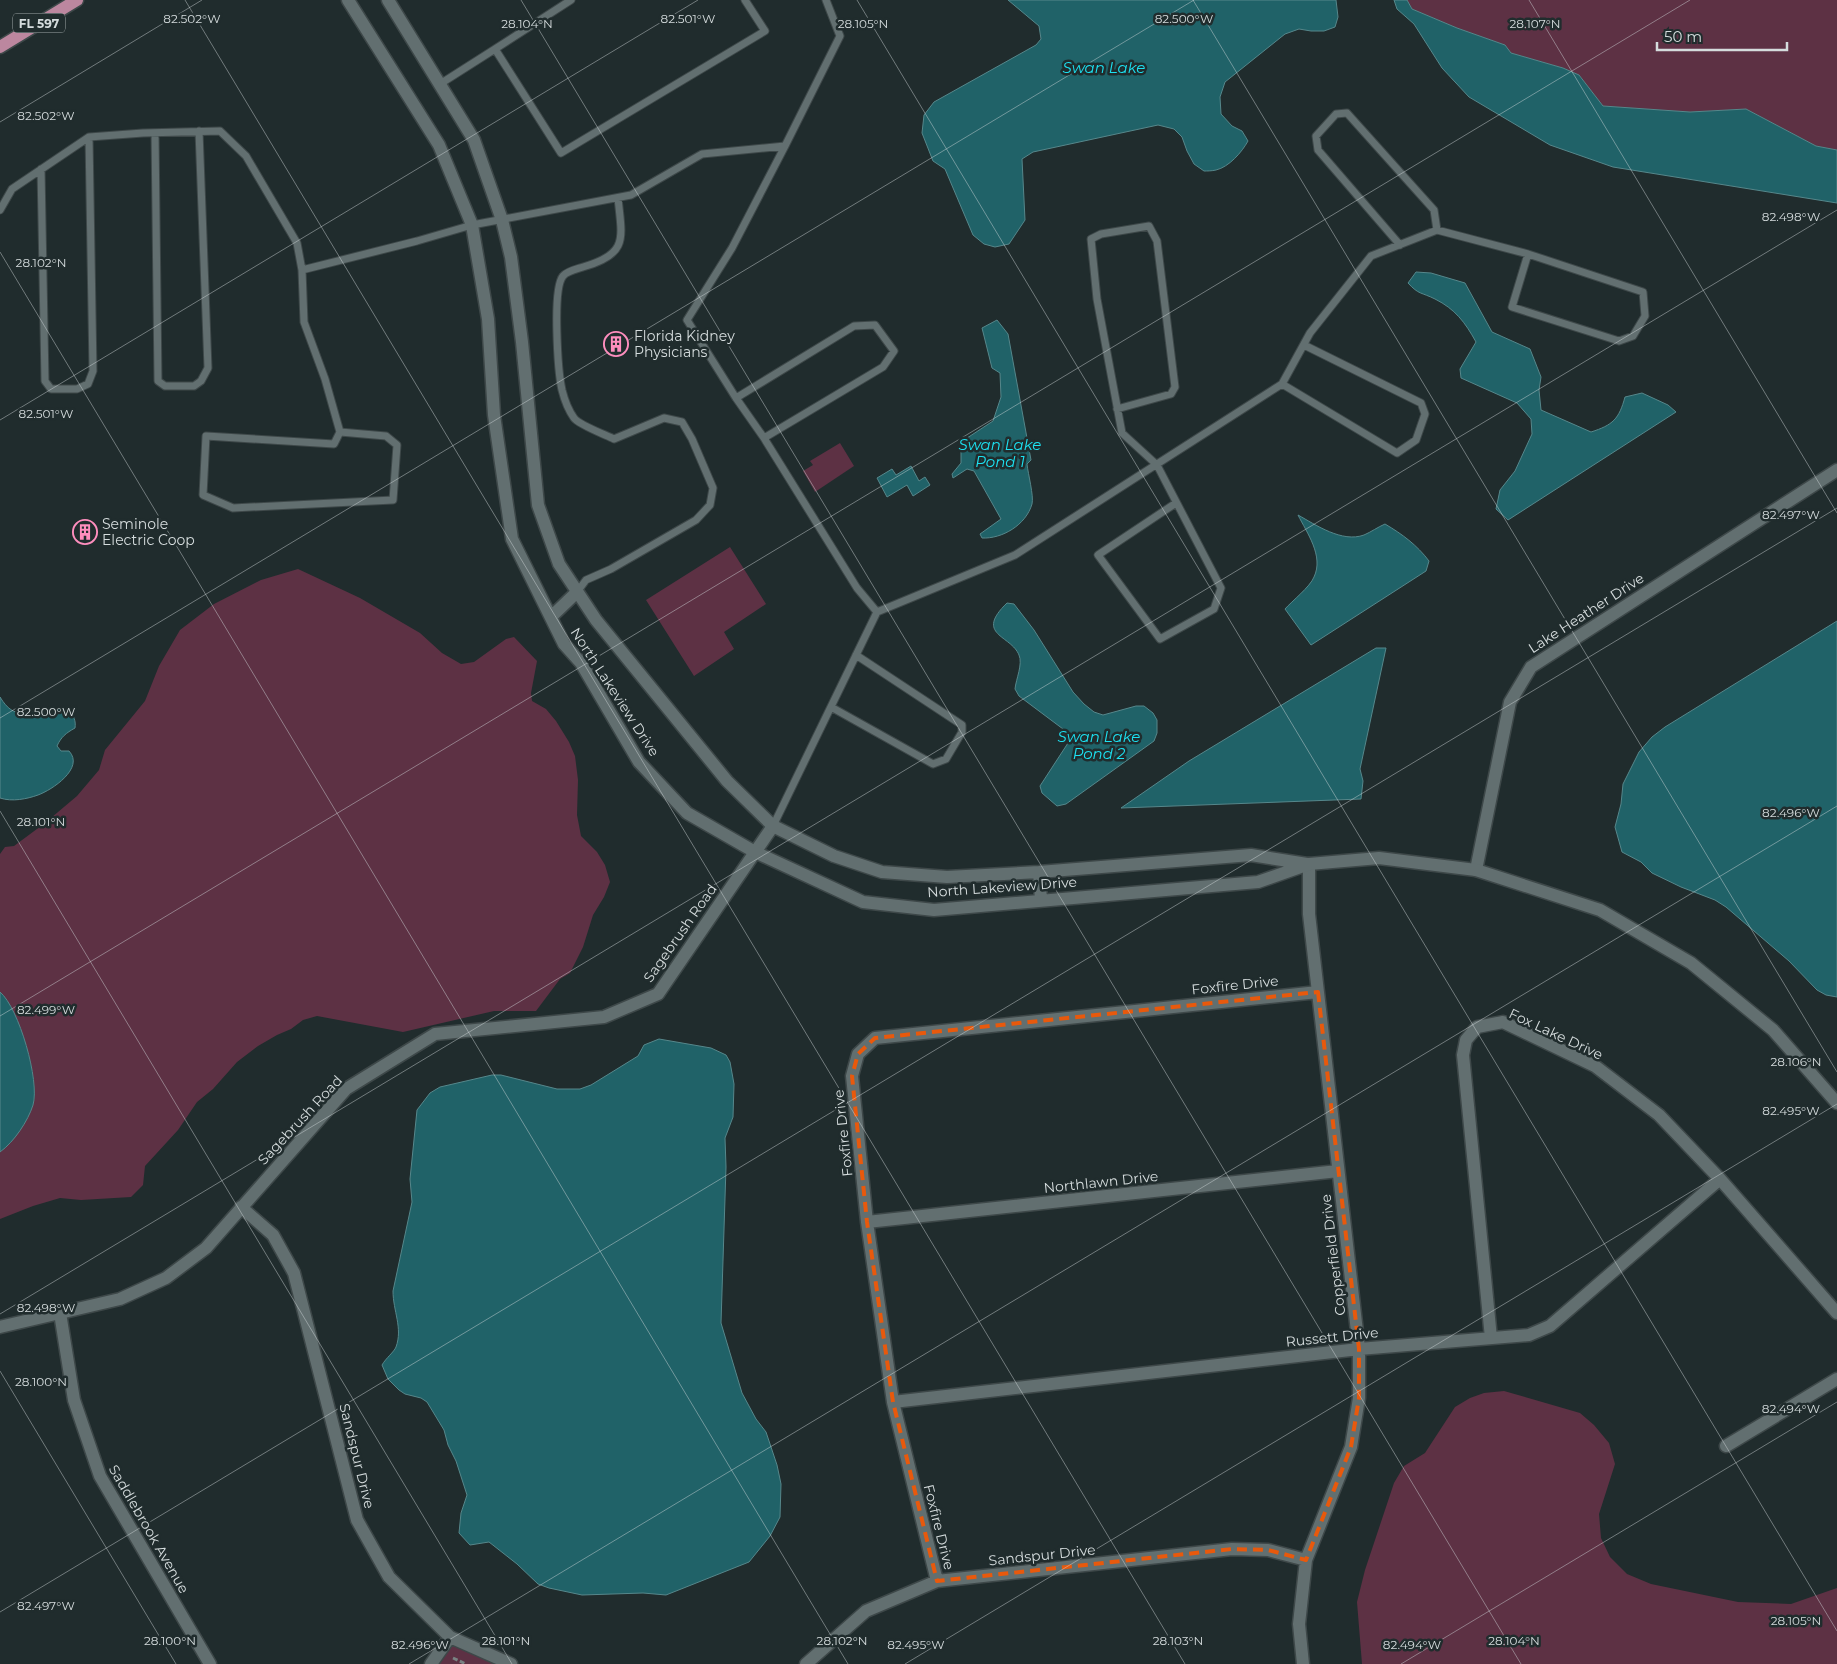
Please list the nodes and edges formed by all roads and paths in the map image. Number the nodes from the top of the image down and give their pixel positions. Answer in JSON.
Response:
{"nodes":[{"id":1,"x":77,"y":0,"type":"edge"},
{"id":2,"x":348,"y":0,"type":"edge"},
{"id":3,"x":571,"y":0,"type":"edge"},
{"id":4,"x":745,"y":0,"type":"edge"},
{"id":5,"x":826,"y":0,"type":"edge"},
{"id":6,"x":392,"y":1,"type":"edge"},
{"id":7,"x":0,"y":47,"type":"edge"},
{"id":8,"x":494,"y":49,"type":"junction"},
{"id":9,"x":440,"y":84,"type":"junction"},
{"id":10,"x":199,"y":131,"type":"junction"},
{"id":11,"x":156,"y":132,"type":"junction"},
{"id":12,"x":89,"y":137,"type":"junction"},
{"id":13,"x":785,"y":146,"type":"junction"},
{"id":14,"x":41,"y":169,"type":"junction"},
{"id":15,"x":618,"y":198,"type":"junction"},
{"id":16,"x":0,"y":210,"type":"edge"},
{"id":17,"x":502,"y":220,"type":"junction"},
{"id":18,"x":472,"y":225,"type":"junction"},
{"id":19,"x":1437,"y":230,"type":"junction"},
{"id":20,"x":1400,"y":245,"type":"junction"},
{"id":21,"x":1528,"y":254,"type":"junction"},
{"id":22,"x":302,"y":270,"type":"junction"},
{"id":23,"x":1304,"y":345,"type":"junction"},
{"id":24,"x":1282,"y":384,"type":"junction"},
{"id":25,"x":736,"y":398,"type":"junction"},
{"id":26,"x":1117,"y":409,"type":"junction"},
{"id":27,"x":340,"y":432,"type":"junction"},
{"id":28,"x":764,"y":438,"type":"junction"},
{"id":29,"x":1157,"y":465,"type":"junction"},
{"id":30,"x":1837,"y":470,"type":"edge"},
{"id":31,"x":1176,"y":503,"type":"junction"},
{"id":32,"x":577,"y":592,"type":"junction"},
{"id":33,"x":877,"y":612,"type":"junction"},
{"id":34,"x":551,"y":617,"type":"junction"},
{"id":35,"x":856,"y":656,"type":"junction"},
{"id":36,"x":831,"y":707,"type":"junction"},
{"id":37,"x":773,"y":826,"type":"junction"},
{"id":38,"x":756,"y":852,"type":"junction"},
{"id":39,"x":1309,"y":864,"type":"junction"},
{"id":40,"x":1476,"y":870,"type":"junction"},
{"id":41,"x":1039,"y":872,"type":"junction"},
{"id":42,"x":1041,"y":900,"type":"junction"},
{"id":43,"x":1318,"y":992,"type":"junction"},
{"id":44,"x":1837,"y":1103,"type":"edge"},
{"id":45,"x":1338,"y":1172,"type":"junction"},
{"id":46,"x":1720,"y":1179,"type":"junction"},
{"id":47,"x":241,"y":1207,"type":"junction"},
{"id":48,"x":867,"y":1222,"type":"junction"},
{"id":49,"x":1837,"y":1313,"type":"edge"},
{"id":50,"x":60,"y":1314,"type":"junction"},
{"id":51,"x":0,"y":1327,"type":"edge"},
{"id":52,"x":1491,"y":1338,"type":"junction"},
{"id":53,"x":1359,"y":1349,"type":"junction"},
{"id":54,"x":1837,"y":1379,"type":"edge"},
{"id":55,"x":893,"y":1402,"type":"junction"},
{"id":56,"x":1726,"y":1446,"type":"dead end"},
{"id":57,"x":1306,"y":1560,"type":"junction"},
{"id":58,"x":937,"y":1581,"type":"junction"},
{"id":59,"x":450,"y":1636,"type":"junction"},
{"id":60,"x":210,"y":1664,"type":"edge"},
{"id":61,"x":431,"y":1664,"type":"edge"},
{"id":62,"x":447,"y":1664,"type":"edge"},
{"id":63,"x":466,"y":1664,"type":"edge"},
{"id":64,"x":511,"y":1664,"type":"edge"},
{"id":65,"x":806,"y":1664,"type":"edge"},
{"id":66,"x":1302,"y":1664,"type":"edge"}],
"edges":[{"from":1,"to":7,"type":"main road","number":"FL 597"},
{"from":2,"to":18,"type":"street","name":"North Lakeview Drive"},
{"from":3,"to":8,"type":"lane"},
{"from":4,"to":8,"type":"lane"},
{"from":5,"to":13,"type":"lane"},
{"from":6,"to":9,"type":"street","name":"North Lakeview Drive"},
{"from":8,"to":9,"type":"lane"},
{"from":9,"to":17,"type":"street","name":"North Lakeview Drive"},
{"from":10,"to":11,"type":"lane"},
{"from":10,"to":11,"type":"lane"},
{"from":10,"to":22,"type":"lane"},
{"from":11,"to":12,"type":"lane"},
{"from":12,"to":14,"type":"lane"},
{"from":12,"to":14,"type":"lane"},
{"from":13,"to":15,"type":"lane"},
{"from":13,"to":25,"type":"lane"},
{"from":14,"to":16,"type":"lane"},
{"from":15,"to":17,"type":"lane"},
{"from":15,"to":32,"type":"lane"},
{"from":17,"to":18,"type":"lane"},
{"from":17,"to":32,"type":"street","name":"North Lakeview Drive"},
{"from":18,"to":22,"type":"lane"},
{"from":18,"to":34,"type":"street","name":"North Lakeview Drive"},
{"from":19,"to":20,"type":"lane"},
{"from":19,"to":20,"type":"lane"},
{"from":19,"to":21,"type":"lane"},
{"from":20,"to":23,"type":"lane"},
{"from":21,"to":21,"type":"lane"},
{"from":22,"to":27,"type":"lane"},
{"from":23,"to":24,"type":"lane"},
{"from":23,"to":24,"type":"lane"},
{"from":24,"to":29,"type":"lane"},
{"from":25,"to":28,"type":"lane"},
{"from":25,"to":28,"type":"lane"},
{"from":26,"to":26,"type":"lane"},
{"from":26,"to":29,"type":"lane"},
{"from":27,"to":27,"type":"lane"},
{"from":28,"to":33,"type":"lane"},
{"from":29,"to":31,"type":"lane"},
{"from":29,"to":33,"type":"lane"},
{"from":30,"to":40,"type":"street","name":"Lake Heather Drive"},
{"from":31,"to":31,"type":"lane"},
{"from":32,"to":34,"type":"street"},
{"from":32,"to":37,"type":"street","name":"North Lakeview Drive"},
{"from":33,"to":35,"type":"lane"},
{"from":34,"to":38,"type":"street","name":"North Lakeview Drive"},
{"from":35,"to":36,"type":"lane"},
{"from":35,"to":36,"type":"lane"},
{"from":36,"to":37,"type":"lane"},
{"from":37,"to":38,"type":"street","name":"Sagebrush Road"},
{"from":37,"to":41,"type":"street","name":"North Lakeview Drive"},
{"from":38,"to":42,"type":"street","name":"North Lakeview Drive"},
{"from":38,"to":47,"type":"street","name":"Sagebrush Road"},
{"from":39,"to":40,"type":"street","name":"North Lakeview Drive"},
{"from":39,"to":41,"type":"street","name":"North Lakeview Drive"},
{"from":39,"to":42,"type":"street","name":"North Lakeview Drive"},
{"from":39,"to":43,"type":"street","name":"Copperfield Drive"},
{"from":40,"to":44,"type":"street","name":"North Lakeview Drive"},
{"from":41,"to":42,"type":"street"},
{"from":43,"to":45,"type":"street","name":"Copperfield Drive"},
{"from":43,"to":48,"type":"street","name":"Foxfire Drive"},
{"from":45,"to":48,"type":"street","name":"Northlawn Drive"},
{"from":45,"to":53,"type":"street","name":"Copperfield Drive"},
{"from":46,"to":49,"type":"street","name":"Fox Lake Drive"},
{"from":46,"to":52,"type":"street","name":"Russett Drive"},
{"from":46,"to":52,"type":"street","name":"Fox Lake Drive"},
{"from":47,"to":50,"type":"street","name":"Sagebrush Road"},
{"from":47,"to":59,"type":"street","name":"Sandspur Drive"},
{"from":48,"to":55,"type":"street","name":"Foxfire Drive"},
{"from":50,"to":51,"type":"street","name":"Sagebrush Road"},
{"from":50,"to":60,"type":"street","name":"Saddlebrook Avenue"},
{"from":52,"to":53,"type":"street","name":"Russett Drive"},
{"from":53,"to":55,"type":"street","name":"Russett Drive"},
{"from":53,"to":57,"type":"street","name":"Copperfield Drive"},
{"from":54,"to":56,"type":"street"},
{"from":55,"to":58,"type":"street","name":"Foxfire Drive"},
{"from":57,"to":58,"type":"street","name":"Sandspur Drive"},
{"from":57,"to":66,"type":"street","name":"Copperfield Drive"},
{"from":58,"to":65,"type":"street","name":"Sandspur Drive"},
{"from":59,"to":61,"type":"street"},
{"from":59,"to":64,"type":"street","name":"Sandspur Drive"},
{"from":62,"to":63,"type":"path"}]}
